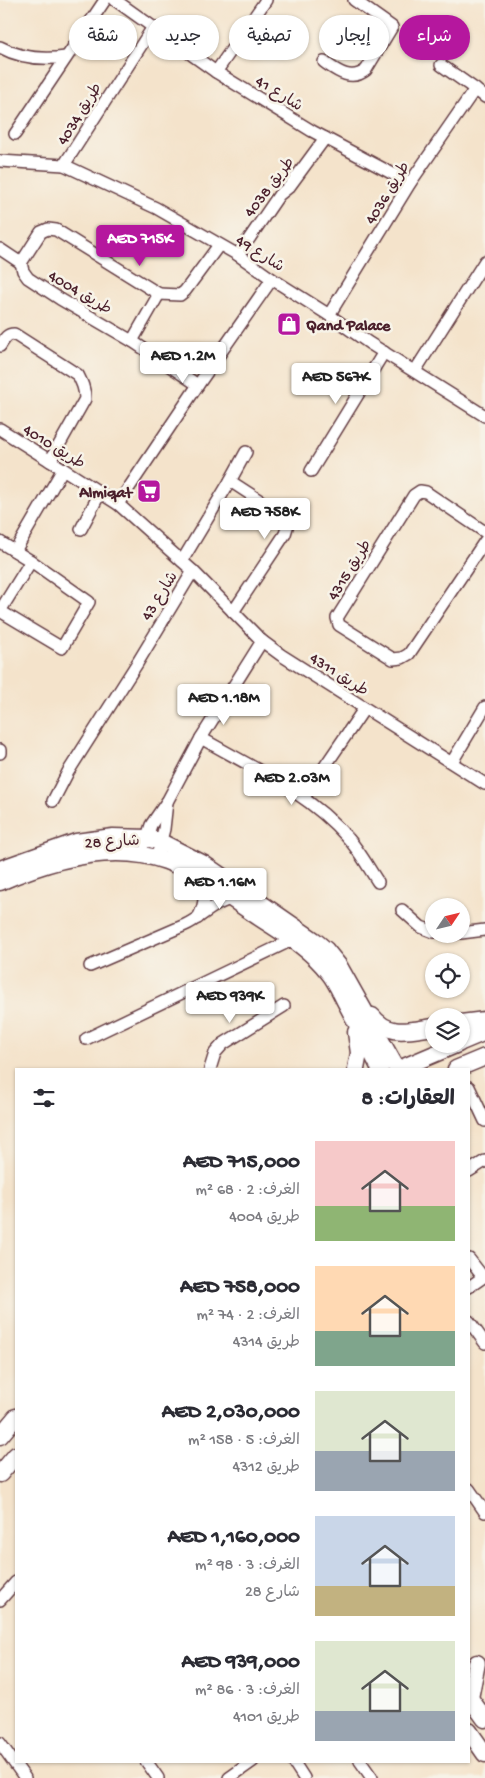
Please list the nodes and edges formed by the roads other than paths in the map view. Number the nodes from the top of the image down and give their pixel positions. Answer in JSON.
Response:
{"nodes":[{"id":1,"x":104,"y":0,"type":"edge"},
{"id":2,"x":115,"y":0,"type":"edge"},
{"id":3,"x":266,"y":0,"type":"edge"},
{"id":4,"x":354,"y":0,"type":"edge"},
{"id":5,"x":147,"y":23,"type":"edge"},
{"id":6,"x":147,"y":36,"type":"edge"},
{"id":7,"x":0,"y":47,"type":"edge"},
{"id":8,"x":66,"y":57,"type":"junction"},
{"id":9,"x":199,"y":60,"type":"edge"},
{"id":10,"x":324,"y":62,"type":"dead end"},
{"id":11,"x":441,"y":65,"type":"dead end"},
{"id":12,"x":216,"y":72,"type":"junction"},
{"id":13,"x":475,"y":89,"type":"junction"},
{"id":14,"x":485,"y":96,"type":"edge"},
{"id":15,"x":14,"y":134,"type":"dead end"},
{"id":16,"x":325,"y":138,"type":"junction"},
{"id":17,"x":0,"y":161,"type":"edge"},
{"id":18,"x":64,"y":165,"type":"junction"},
{"id":19,"x":410,"y":182,"type":"junction"},
{"id":20,"x":218,"y":245,"type":"junction"},
{"id":21,"x":0,"y":249,"type":"edge"},
{"id":22,"x":238,"y":255,"type":"junction"},
{"id":23,"x":485,"y":261,"type":"edge"},
{"id":24,"x":21,"y":263,"type":"junction"},
{"id":25,"x":272,"y":279,"type":"junction"},
{"id":26,"x":159,"y":294,"type":"junction"},
{"id":27,"x":329,"y":315,"type":"junction"},
{"id":28,"x":132,"y":341,"type":"junction"},
{"id":29,"x":0,"y":346,"type":"edge"},
{"id":30,"x":384,"y":352,"type":"junction"},
{"id":31,"x":415,"y":371,"type":"junction"},
{"id":32,"x":198,"y":385,"type":"junction"},
{"id":33,"x":485,"y":416,"type":"edge"},
{"id":34,"x":0,"y":430,"type":"edge"},
{"id":35,"x":246,"y":452,"type":"dead end"},
{"id":36,"x":50,"y":461,"type":"junction"},
{"id":37,"x":63,"y":469,"type":"junction"},
{"id":38,"x":311,"y":471,"type":"dead end"},
{"id":39,"x":230,"y":481,"type":"junction"},
{"id":40,"x":100,"y":493,"type":"junction"},
{"id":41,"x":118,"y":504,"type":"junction"},
{"id":42,"x":81,"y":529,"type":"dead end"},
{"id":43,"x":485,"y":532,"type":"edge"},
{"id":44,"x":485,"y":541,"type":"edge"},
{"id":45,"x":0,"y":542,"type":"edge"},
{"id":46,"x":15,"y":551,"type":"junction"},
{"id":47,"x":31,"y":561,"type":"junction"},
{"id":48,"x":182,"y":562,"type":"junction"},
{"id":49,"x":193,"y":570,"type":"junction"},
{"id":50,"x":233,"y":612,"type":"junction"},
{"id":51,"x":262,"y":641,"type":"junction"},
{"id":52,"x":485,"y":707,"type":"edge"},
{"id":53,"x":364,"y":709,"type":"junction"},
{"id":54,"x":201,"y":738,"type":"junction"},
{"id":55,"x":452,"y":762,"type":"junction"},
{"id":56,"x":485,"y":784,"type":"edge"},
{"id":57,"x":304,"y":797,"type":"junction"},
{"id":58,"x":53,"y":801,"type":"dead end"},
{"id":59,"x":154,"y":840,"type":"junction"},
{"id":60,"x":149,"y":856,"type":"junction"},
{"id":61,"x":0,"y":869,"type":"edge"},
{"id":62,"x":198,"y":878,"type":"junction"},
{"id":63,"x":0,"y":882,"type":"edge"},
{"id":64,"x":378,"y":882,"type":"dead end"},
{"id":65,"x":233,"y":900,"type":"junction"},
{"id":66,"x":402,"y":910,"type":"dead end"},
{"id":67,"x":198,"y":919,"type":"junction"},
{"id":68,"x":425,"y":929,"type":"edge"},
{"id":69,"x":485,"y":930,"type":"edge"},
{"id":70,"x":470,"y":932,"type":"edge"},
{"id":71,"x":292,"y":940,"type":"junction"},
{"id":72,"x":90,"y":966,"type":"dead end"},
{"id":73,"x":355,"y":993,"type":"junction"},
{"id":74,"x":284,"y":1006,"type":"dead end"},
{"id":75,"x":355,"y":1020,"type":"junction"},
{"id":76,"x":485,"y":1020,"type":"edge"},
{"id":77,"x":470,"y":1022,"type":"edge"},
{"id":78,"x":425,"y":1028,"type":"edge"},
{"id":79,"x":485,"y":1032,"type":"edge"},
{"id":80,"x":470,"y":1038,"type":"edge"},
{"id":81,"x":86,"y":1039,"type":"dead end"},
{"id":82,"x":436,"y":1053,"type":"edge"},
{"id":83,"x":485,"y":1056,"type":"edge"},
{"id":84,"x":210,"y":1068,"type":"edge"},
{"id":85,"x":356,"y":1068,"type":"edge"},
{"id":86,"x":379,"y":1068,"type":"edge"},
{"id":87,"x":397,"y":1068,"type":"edge"},
{"id":88,"x":400,"y":1068,"type":"edge"},
{"id":89,"x":458,"y":1068,"type":"edge"},
{"id":90,"x":470,"y":1089,"type":"edge"},
{"id":91,"x":485,"y":1120,"type":"edge"},
{"id":92,"x":485,"y":1161,"type":"edge"},
{"id":93,"x":470,"y":1171,"type":"edge"},
{"id":94,"x":470,"y":1259,"type":"edge"},
{"id":95,"x":484,"y":1277,"type":"edge"},
{"id":96,"x":470,"y":1286,"type":"edge"},
{"id":97,"x":470,"y":1322,"type":"edge"},
{"id":98,"x":485,"y":1343,"type":"edge"},
{"id":99,"x":15,"y":1418,"type":"edge"},
{"id":100,"x":0,"y":1436,"type":"edge"},
{"id":101,"x":15,"y":1456,"type":"edge"},
{"id":102,"x":0,"y":1474,"type":"edge"},
{"id":103,"x":470,"y":1490,"type":"edge"},
{"id":104,"x":485,"y":1512,"type":"edge"},
{"id":105,"x":15,"y":1583,"type":"edge"},
{"id":106,"x":0,"y":1600,"type":"edge"},
{"id":107,"x":477,"y":1664,"type":"dead end"},
{"id":108,"x":470,"y":1694,"type":"edge"},
{"id":109,"x":470,"y":1699,"type":"edge"},
{"id":110,"x":485,"y":1719,"type":"edge"},
{"id":111,"x":470,"y":1732,"type":"edge"},
{"id":112,"x":0,"y":1743,"type":"edge"},
{"id":113,"x":485,"y":1754,"type":"edge"},
{"id":114,"x":147,"y":1763,"type":"edge"},
{"id":115,"x":249,"y":1763,"type":"edge"},
{"id":116,"x":293,"y":1763,"type":"edge"},
{"id":117,"x":363,"y":1763,"type":"edge"},
{"id":118,"x":25,"y":1778,"type":"edge"},
{"id":119,"x":158,"y":1778,"type":"edge"},
{"id":120,"x":229,"y":1778,"type":"edge"},
{"id":121,"x":304,"y":1778,"type":"edge"},
{"id":122,"x":372,"y":1778,"type":"edge"}],
"edges":[{"from":1,"to":8,"type":"street"},
{"from":2,"to":5,"type":"street","name":"شارع 41"},
{"from":3,"to":12,"type":"street"},
{"from":4,"to":10,"type":"street"},
{"from":6,"to":18,"type":"street","name":"طريق 4034"},
{"from":7,"to":8,"type":"street"},
{"from":8,"to":15,"type":"street"},
{"from":9,"to":12,"type":"street","name":"شارع 41"},
{"from":11,"to":13,"type":"street"},
{"from":12,"to":16,"type":"street","name":"شارع 41"},
{"from":13,"to":14,"type":"street"},
{"from":13,"to":19,"type":"street","name":"طريق 4036"},
{"from":16,"to":19,"type":"street","name":"شارع 41"},
{"from":16,"to":22,"type":"street","name":"طريق 4038"},
{"from":17,"to":18,"type":"street","name":"شارع 49"},
{"from":18,"to":20,"type":"street","name":"شارع 49"},
{"from":19,"to":27,"type":"street","name":"طريق 4036"},
{"from":20,"to":22,"type":"street","name":"شارع 49"},
{"from":20,"to":26,"type":"street"},
{"from":21,"to":24,"type":"street","name":"طريق 4004"},
{"from":22,"to":25,"type":"street","name":"شارع 49"},
{"from":23,"to":31,"type":"street"},
{"from":24,"to":26,"type":"street"},
{"from":24,"to":28,"type":"street","name":"طريق 4004"},
{"from":25,"to":27,"type":"street","name":"شارع 49"},
{"from":25,"to":32,"type":"street"},
{"from":26,"to":28,"type":"street"},
{"from":27,"to":30,"type":"street","name":"شارع 49"},
{"from":28,"to":32,"type":"street","name":"طريق 4004"},
{"from":29,"to":36,"type":"street"},
{"from":30,"to":31,"type":"street","name":"شارع 49"},
{"from":30,"to":38,"type":"street"},
{"from":31,"to":33,"type":"street","name":"شارع 49"},
{"from":32,"to":41,"type":"street"},
{"from":34,"to":36,"type":"street","name":"طريق 4010"},
{"from":35,"to":39,"type":"street"},
{"from":36,"to":37,"type":"street","name":"طريق 4010"},
{"from":37,"to":40,"type":"street","name":"طريق 4010"},
{"from":37,"to":46,"type":"street"},
{"from":39,"to":48,"type":"street"},
{"from":39,"to":50,"type":"street"},
{"from":40,"to":41,"type":"street","name":"طريق 4010"},
{"from":40,"to":42,"type":"street"},
{"from":41,"to":48,"type":"street","name":"شارع 43"},
{"from":43,"to":44,"type":"street","name":"طريق 4315"},
{"from":45,"to":46,"type":"street"},
{"from":46,"to":47,"type":"street"},
{"from":47,"to":47,"type":"street"},
{"from":48,"to":49,"type":"street","name":"شارع 43"},
{"from":49,"to":50,"type":"street","name":"طريق 4311"},
{"from":49,"to":58,"type":"street","name":"شارع 43"},
{"from":50,"to":51,"type":"street","name":"طريق 4311"},
{"from":51,"to":53,"type":"street","name":"طريق 4311"},
{"from":51,"to":54,"type":"street"},
{"from":52,"to":55,"type":"street"},
{"from":53,"to":55,"type":"street","name":"طريق 4311"},
{"from":53,"to":57,"type":"street"},
{"from":54,"to":57,"type":"street"},
{"from":54,"to":59,"type":"street"},
{"from":55,"to":56,"type":"street","name":"طريق 4311"},
{"from":57,"to":64,"type":"street"},
{"from":59,"to":60,"type":"street"},
{"from":59,"to":61,"type":"street","name":"شارع 28"},
{"from":59,"to":73,"type":"street","name":"شارع 28"},
{"from":60,"to":62,"type":"street","name":"شارع 28"},
{"from":60,"to":63,"type":"street","name":"شارع 28"},
{"from":62,"to":65,"type":"street","name":"شارع 28"},
{"from":62,"to":67,"type":"street"},
{"from":65,"to":67,"type":"street"},
{"from":65,"to":71,"type":"street","name":"شارع 28"},
{"from":66,"to":68,"type":"street"},
{"from":67,"to":72,"type":"street"},
{"from":69,"to":70,"type":"street"},
{"from":71,"to":75,"type":"street","name":"شارع 28"},
{"from":71,"to":81,"type":"street"},
{"from":73,"to":78,"type":"street"},
{"from":73,"to":87,"type":"street","name":"شارع 28"},
{"from":74,"to":84,"type":"street"},
{"from":75,"to":85,"type":"street"},
{"from":75,"to":86,"type":"street","name":"شارع 28"},
{"from":76,"to":77,"type":"street"},
{"from":79,"to":80,"type":"street"},
{"from":82,"to":88,"type":"street"},
{"from":83,"to":89,"type":"street"},
{"from":90,"to":91,"type":"street"},
{"from":92,"to":93,"type":"street"},
{"from":94,"to":95,"type":"street"},
{"from":95,"to":96,"type":"street"},
{"from":97,"to":98,"type":"street"},
{"from":99,"to":100,"type":"street"},
{"from":101,"to":102,"type":"street"},
{"from":103,"to":104,"type":"street"},
{"from":105,"to":106,"type":"street"},
{"from":107,"to":108,"type":"street"},
{"from":109,"to":110,"type":"street"},
{"from":111,"to":113,"type":"street"},
{"from":112,"to":118,"type":"street"},
{"from":114,"to":119,"type":"street"},
{"from":115,"to":120,"type":"street"},
{"from":116,"to":121,"type":"street"},
{"from":117,"to":122,"type":"street"}]}
